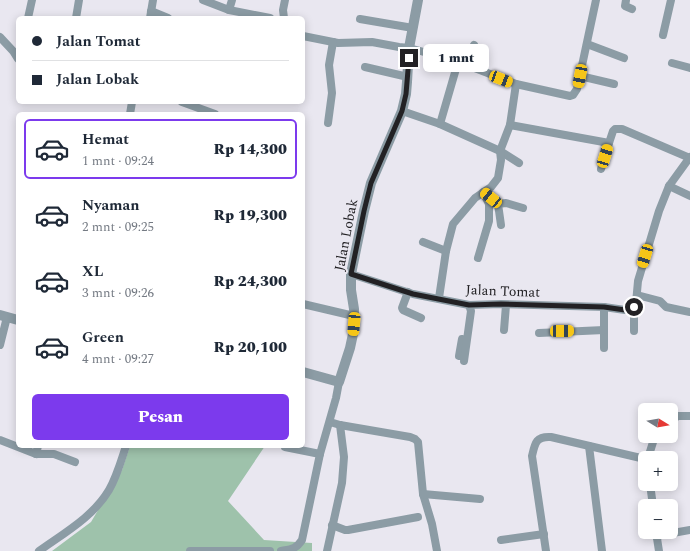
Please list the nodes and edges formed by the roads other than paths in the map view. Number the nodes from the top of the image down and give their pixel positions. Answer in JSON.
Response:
{"nodes":[{"id":1,"x":32,"y":0,"type":"edge"},
{"id":2,"x":79,"y":0,"type":"edge"},
{"id":3,"x":153,"y":0,"type":"edge"},
{"id":4,"x":203,"y":0,"type":"edge"},
{"id":5,"x":232,"y":0,"type":"edge"},
{"id":6,"x":285,"y":0,"type":"edge"},
{"id":7,"x":418,"y":0,"type":"edge"},
{"id":8,"x":596,"y":0,"type":"edge"},
{"id":9,"x":626,"y":0,"type":"edge"},
{"id":10,"x":671,"y":0,"type":"edge"},
{"id":11,"x":632,"y":9,"type":"dead end"},
{"id":12,"x":228,"y":10,"type":"junction"},
{"id":13,"x":150,"y":14,"type":"edge"},
{"id":14,"x":28,"y":16,"type":"edge"},
{"id":15,"x":76,"y":16,"type":"edge"},
{"id":16,"x":260,"y":16,"type":"edge"},
{"id":17,"x":284,"y":16,"type":"edge"},
{"id":18,"x":360,"y":19,"type":"dead end"},
{"id":19,"x":413,"y":28,"type":"junction"},
{"id":20,"x":663,"y":35,"type":"dead end"},
{"id":21,"x":305,"y":36,"type":"edge"},
{"id":22,"x":0,"y":37,"type":"edge"},
{"id":23,"x":333,"y":42,"type":"junction"},
{"id":24,"x":587,"y":44,"type":"junction"},
{"id":25,"x":474,"y":45,"type":"dead end"},
{"id":26,"x":410,"y":48,"type":"junction"},
{"id":27,"x":16,"y":55,"type":"edge"},
{"id":28,"x":624,"y":58,"type":"dead end"},
{"id":29,"x":461,"y":63,"type":"junction"},
{"id":30,"x":672,"y":63,"type":"dead end"},
{"id":31,"x":365,"y":67,"type":"dead end"},
{"id":32,"x":690,"y":68,"type":"edge"},
{"id":33,"x":580,"y":76,"type":"junction"},
{"id":34,"x":408,"y":77,"type":"junction"},
{"id":35,"x":516,"y":84,"type":"junction"},
{"id":36,"x":614,"y":84,"type":"dead end"},
{"id":37,"x":188,"y":104,"type":"edge"},
{"id":38,"x":402,"y":111,"type":"junction"},
{"id":39,"x":210,"y":112,"type":"edge"},
{"id":40,"x":328,"y":123,"type":"dead end"},
{"id":41,"x":440,"y":124,"type":"junction"},
{"id":42,"x":510,"y":126,"type":"junction"},
{"id":43,"x":609,"y":143,"type":"junction"},
{"id":44,"x":500,"y":151,"type":"junction"},
{"id":45,"x":690,"y":158,"type":"edge"},
{"id":46,"x":519,"y":163,"type":"dead end"},
{"id":47,"x":601,"y":169,"type":"dead end"},
{"id":48,"x":669,"y":186,"type":"junction"},
{"id":49,"x":483,"y":192,"type":"junction"},
{"id":50,"x":690,"y":196,"type":"edge"},
{"id":51,"x":498,"y":204,"type":"junction"},
{"id":52,"x":523,"y":208,"type":"dead end"},
{"id":53,"x":501,"y":225,"type":"dead end"},
{"id":54,"x":423,"y":242,"type":"dead end"},
{"id":55,"x":446,"y":251,"type":"junction"},
{"id":56,"x":478,"y":258,"type":"dead end"},
{"id":57,"x":351,"y":274,"type":"junction"},
{"id":58,"x":408,"y":292,"type":"junction"},
{"id":59,"x":637,"y":295,"type":"junction"},
{"id":60,"x":439,"y":298,"type":"junction"},
{"id":61,"x":305,"y":304,"type":"edge"},
{"id":62,"x":469,"y":305,"type":"junction"},
{"id":63,"x":506,"y":305,"type":"junction"},
{"id":64,"x":604,"y":307,"type":"junction"},
{"id":65,"x":634,"y":307,"type":"junction"},
{"id":66,"x":690,"y":312,"type":"edge"},
{"id":67,"x":354,"y":316,"type":"junction"},
{"id":68,"x":12,"y":318,"type":"edge"},
{"id":69,"x":421,"y":318,"type":"dead end"},
{"id":70,"x":504,"y":330,"type":"dead end"},
{"id":71,"x":604,"y":330,"type":"junction"},
{"id":72,"x":634,"y":332,"type":"dead end"},
{"id":73,"x":538,"y":333,"type":"dead end"},
{"id":74,"x":0,"y":345,"type":"edge"},
{"id":75,"x":604,"y":348,"type":"dead end"},
{"id":76,"x":462,"y":358,"type":"dead end"},
{"id":77,"x":305,"y":373,"type":"edge"},
{"id":78,"x":339,"y":382,"type":"junction"},
{"id":79,"x":678,"y":416,"type":"edge"},
{"id":80,"x":690,"y":416,"type":"edge"},
{"id":81,"x":330,"y":422,"type":"junction"},
{"id":82,"x":340,"y":425,"type":"junction"},
{"id":83,"x":0,"y":440,"type":"edge"},
{"id":84,"x":16,"y":444,"type":"edge"},
{"id":85,"x":589,"y":446,"type":"junction"},
{"id":86,"x":125,"y":448,"type":"edge"},
{"id":87,"x":291,"y":448,"type":"edge"},
{"id":88,"x":37,"y":450,"type":"edge"},
{"id":89,"x":320,"y":454,"type":"junction"},
{"id":90,"x":638,"y":456,"type":"edge"},
{"id":91,"x":75,"y":462,"type":"dead end"},
{"id":92,"x":423,"y":494,"type":"junction"},
{"id":93,"x":480,"y":499,"type":"dead end"},
{"id":94,"x":418,"y":517,"type":"dead end"},
{"id":95,"x":332,"y":525,"type":"junction"},
{"id":96,"x":690,"y":530,"type":"edge"},
{"id":97,"x":678,"y":531,"type":"edge"},
{"id":98,"x":544,"y":534,"type":"junction"},
{"id":99,"x":657,"y":539,"type":"edge"},
{"id":100,"x":501,"y":540,"type":"dead end"},
{"id":101,"x":39,"y":551,"type":"edge"},
{"id":102,"x":190,"y":551,"type":"edge"},
{"id":103,"x":270,"y":551,"type":"edge"},
{"id":104,"x":281,"y":551,"type":"edge"},
{"id":105,"x":326,"y":551,"type":"edge"},
{"id":106,"x":437,"y":551,"type":"edge"},
{"id":107,"x":546,"y":551,"type":"edge"},
{"id":108,"x":602,"y":551,"type":"edge"},
{"id":109,"x":659,"y":551,"type":"edge"}],
"edges":[{"from":1,"to":14,"type":"street"},
{"from":2,"to":15,"type":"street"},
{"from":3,"to":13,"type":"street"},
{"from":4,"to":12,"type":"street"},
{"from":5,"to":12,"type":"street"},
{"from":6,"to":17,"type":"street"},
{"from":7,"to":19,"type":"street","name":"Jalan Lobak"},
{"from":8,"to":24,"type":"street"},
{"from":9,"to":11,"type":"street"},
{"from":10,"to":20,"type":"street"},
{"from":12,"to":16,"type":"street"},
{"from":18,"to":19,"type":"street"},
{"from":19,"to":26,"type":"street","name":"Jalan Lobak"},
{"from":21,"to":23,"type":"street"},
{"from":22,"to":27,"type":"street"},
{"from":23,"to":26,"type":"street"},
{"from":23,"to":40,"type":"street"},
{"from":24,"to":28,"type":"street"},
{"from":24,"to":33,"type":"street"},
{"from":25,"to":29,"type":"street"},
{"from":26,"to":29,"type":"street"},
{"from":26,"to":34,"type":"street","name":"Jalan Lobak"},
{"from":29,"to":35,"type":"street"},
{"from":29,"to":41,"type":"street"},
{"from":30,"to":32,"type":"street"},
{"from":31,"to":34,"type":"street"},
{"from":33,"to":35,"type":"street"},
{"from":33,"to":36,"type":"street"},
{"from":34,"to":38,"type":"street","name":"Jalan Lobak"},
{"from":35,"to":42,"type":"street"},
{"from":37,"to":39,"type":"street"},
{"from":38,"to":41,"type":"street"},
{"from":38,"to":57,"type":"street","name":"Jalan Lobak"},
{"from":41,"to":44,"type":"street"},
{"from":42,"to":43,"type":"street"},
{"from":42,"to":44,"type":"street"},
{"from":43,"to":45,"type":"street"},
{"from":43,"to":47,"type":"street"},
{"from":44,"to":46,"type":"street"},
{"from":44,"to":49,"type":"street"},
{"from":45,"to":48,"type":"street"},
{"from":48,"to":50,"type":"street"},
{"from":48,"to":59,"type":"street"},
{"from":49,"to":51,"type":"street"},
{"from":49,"to":55,"type":"street"},
{"from":49,"to":56,"type":"street"},
{"from":51,"to":52,"type":"street"},
{"from":51,"to":53,"type":"street"},
{"from":54,"to":55,"type":"street"},
{"from":55,"to":60,"type":"street"},
{"from":57,"to":58,"type":"street","name":"Jalan Tomat"},
{"from":57,"to":67,"type":"street","name":"Jalan Lobak"},
{"from":58,"to":60,"type":"street","name":"Jalan Tomat"},
{"from":58,"to":69,"type":"street"},
{"from":59,"to":65,"type":"street"},
{"from":59,"to":66,"type":"street"},
{"from":60,"to":62,"type":"street","name":"Jalan Tomat"},
{"from":61,"to":67,"type":"street"},
{"from":62,"to":63,"type":"street","name":"Jalan Tomat"},
{"from":62,"to":76,"type":"street"},
{"from":63,"to":64,"type":"street","name":"Jalan Tomat"},
{"from":63,"to":70,"type":"street"},
{"from":64,"to":65,"type":"street","name":"Jalan Tomat"},
{"from":64,"to":71,"type":"street"},
{"from":65,"to":72,"type":"street"},
{"from":67,"to":78,"type":"street","name":"Jalan Lobak"},
{"from":68,"to":74,"type":"street"},
{"from":71,"to":73,"type":"street"},
{"from":71,"to":75,"type":"street"},
{"from":77,"to":78,"type":"street"},
{"from":78,"to":81,"type":"street","name":"Jalan Lobak"},
{"from":79,"to":80,"type":"street"},
{"from":81,"to":82,"type":"street"},
{"from":81,"to":89,"type":"street","name":"Jalan Lobak"},
{"from":82,"to":92,"type":"street"},
{"from":82,"to":95,"type":"street"},
{"from":83,"to":84,"type":"street"},
{"from":85,"to":90,"type":"street"},
{"from":85,"to":98,"type":"street"},
{"from":85,"to":108,"type":"street"},
{"from":86,"to":101,"type":"street"},
{"from":87,"to":89,"type":"street"},
{"from":88,"to":91,"type":"street"},
{"from":89,"to":104,"type":"street","name":"Jalan Lobak"},
{"from":92,"to":93,"type":"street"},
{"from":92,"to":106,"type":"street"},
{"from":94,"to":95,"type":"street"},
{"from":95,"to":105,"type":"street"},
{"from":96,"to":97,"type":"street"},
{"from":98,"to":100,"type":"street"},
{"from":98,"to":107,"type":"street"},
{"from":99,"to":109,"type":"street"},
{"from":102,"to":103,"type":"street"}]}
